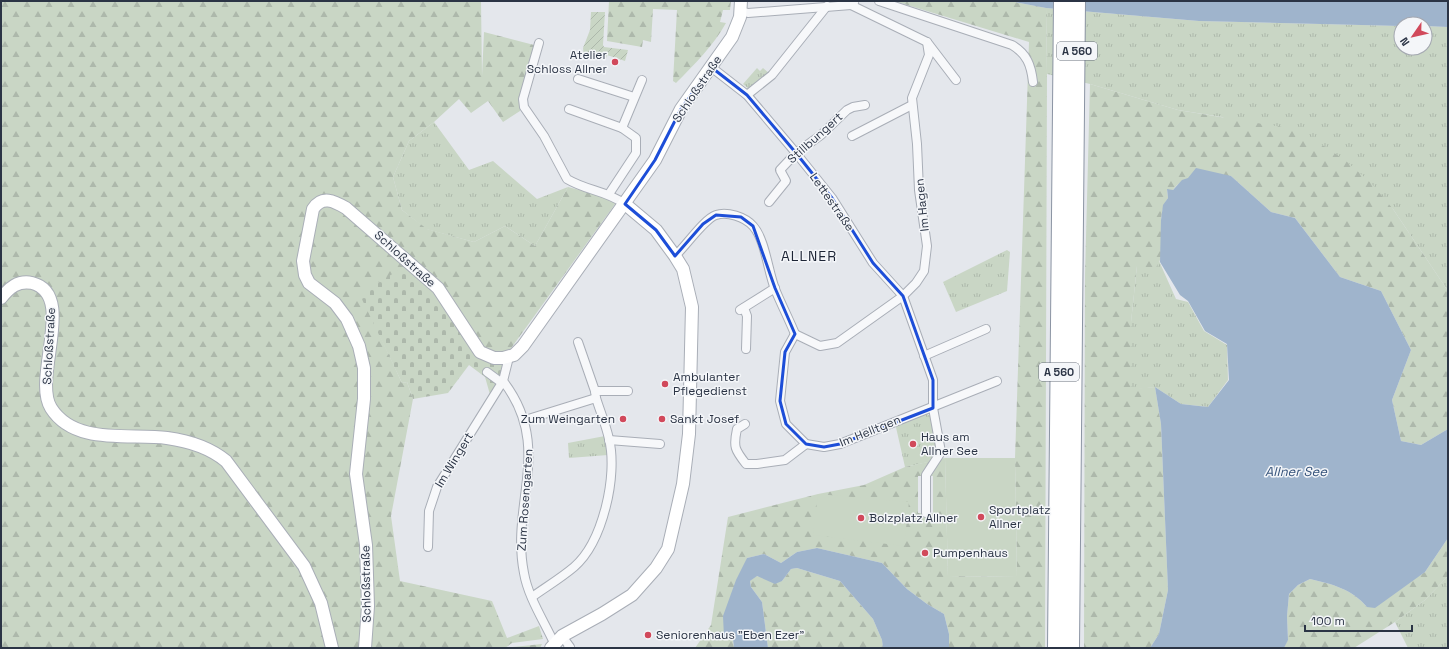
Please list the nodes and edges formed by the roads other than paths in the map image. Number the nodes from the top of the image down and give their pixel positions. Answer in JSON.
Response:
{"nodes":[{"id":1,"x":879,"y":1,"type":"edge"},
{"id":2,"x":1062,"y":1,"type":"edge"},
{"id":3,"x":1077,"y":1,"type":"edge"},
{"id":4,"x":853,"y":3,"type":"edge"},
{"id":5,"x":741,"y":6,"type":"edge"},
{"id":6,"x":827,"y":6,"type":"junction"},
{"id":7,"x":539,"y":42,"type":"dead end"},
{"id":8,"x":927,"y":42,"type":"junction"},
{"id":9,"x":711,"y":67,"type":"junction"},
{"id":10,"x":578,"y":79,"type":"dead end"},
{"id":11,"x":642,"y":80,"type":"dead end"},
{"id":12,"x":956,"y":80,"type":"dead end"},
{"id":13,"x":1033,"y":82,"type":"dead end"},
{"id":14,"x":747,"y":95,"type":"junction"},
{"id":15,"x":634,"y":97,"type":"junction"},
{"id":16,"x":1069,"y":99,"type":"junction"},
{"id":17,"x":865,"y":105,"type":"dead end"},
{"id":18,"x":912,"y":105,"type":"junction"},
{"id":19,"x":569,"y":109,"type":"dead end"},
{"id":20,"x":622,"y":128,"type":"junction"},
{"id":21,"x":852,"y":136,"type":"dead end"},
{"id":22,"x":796,"y":153,"type":"junction"},
{"id":23,"x":610,"y":194,"type":"junction"},
{"id":24,"x":769,"y":202,"type":"dead end"},
{"id":25,"x":625,"y":204,"type":"junction"},
{"id":26,"x":675,"y":256,"type":"junction"},
{"id":27,"x":775,"y":288,"type":"junction"},
{"id":28,"x":903,"y":296,"type":"junction"},
{"id":29,"x":1,"y":298,"type":"edge"},
{"id":30,"x":986,"y":329,"type":"dead end"},
{"id":31,"x":795,"y":334,"type":"junction"},
{"id":32,"x":578,"y":342,"type":"dead end"},
{"id":33,"x":746,"y":349,"type":"dead end"},
{"id":34,"x":924,"y":356,"type":"junction"},
{"id":35,"x":509,"y":357,"type":"junction"},
{"id":36,"x":487,"y":372,"type":"dead end"},
{"id":37,"x":997,"y":381,"type":"dead end"},
{"id":38,"x":503,"y":382,"type":"junction"},
{"id":39,"x":628,"y":391,"type":"dead end"},
{"id":40,"x":595,"y":394,"type":"junction"},
{"id":41,"x":933,"y":408,"type":"junction"},
{"id":42,"x":525,"y":420,"type":"junction"},
{"id":43,"x":745,"y":424,"type":"dead end"},
{"id":44,"x":609,"y":440,"type":"junction"},
{"id":45,"x":660,"y":444,"type":"dead end"},
{"id":46,"x":806,"y":444,"type":"junction"},
{"id":47,"x":926,"y":513,"type":"dead end"},
{"id":48,"x":428,"y":547,"type":"dead end"},
{"id":49,"x":532,"y":597,"type":"junction"},
{"id":50,"x":556,"y":642,"type":"edge"},
{"id":51,"x":332,"y":648,"type":"edge"},
{"id":52,"x":365,"y":648,"type":"edge"},
{"id":53,"x":568,"y":648,"type":"edge"},
{"id":54,"x":1056,"y":648,"type":"edge"},
{"id":55,"x":1071,"y":648,"type":"edge"}],
"edges":[{"from":1,"to":13,"type":"street"},
{"from":2,"to":16,"type":"highway","number":"A 560"},
{"from":3,"to":16,"type":"highway","number":"A 560"},
{"from":4,"to":6,"type":"street"},
{"from":4,"to":8,"type":"street"},
{"from":5,"to":6,"type":"street"},
{"from":5,"to":9,"type":"main road","name":"Schloßstraße"},
{"from":6,"to":14,"type":"street"},
{"from":7,"to":23,"type":"street"},
{"from":8,"to":12,"type":"street"},
{"from":8,"to":18,"type":"street","name":"Im Hagen"},
{"from":9,"to":14,"type":"street","name":"Lettestraße"},
{"from":9,"to":25,"type":"main road","name":"Schloßstraße"},
{"from":10,"to":15,"type":"street"},
{"from":11,"to":15,"type":"street"},
{"from":14,"to":22,"type":"street","name":"Lettestraße"},
{"from":15,"to":20,"type":"street"},
{"from":16,"to":54,"type":"highway","number":"A 560"},
{"from":16,"to":55,"type":"highway","number":"A 560"},
{"from":17,"to":22,"type":"street","name":"Stillbungert"},
{"from":18,"to":21,"type":"street"},
{"from":18,"to":28,"type":"street","name":"Im Hagen"},
{"from":19,"to":20,"type":"street"},
{"from":20,"to":23,"type":"street"},
{"from":22,"to":24,"type":"street","name":"Stillbungert"},
{"from":22,"to":28,"type":"street","name":"Lettestraße"},
{"from":23,"to":25,"type":"street"},
{"from":25,"to":26,"type":"main road"},
{"from":25,"to":35,"type":"main road","name":"Schloßstraße"},
{"from":26,"to":27,"type":"street"},
{"from":26,"to":50,"type":"main road"},
{"from":27,"to":31,"type":"street"},
{"from":27,"to":33,"type":"street"},
{"from":28,"to":31,"type":"street","name":"Im Hagen"},
{"from":28,"to":34,"type":"street","name":"Lettestraße"},
{"from":29,"to":51,"type":"main road","name":"Schloßstraße"},
{"from":30,"to":34,"type":"street"},
{"from":31,"to":46,"type":"street"},
{"from":32,"to":40,"type":"street"},
{"from":34,"to":41,"type":"street","name":"Lettestraße"},
{"from":35,"to":38,"type":"street"},
{"from":35,"to":52,"type":"main road","name":"Schloßstraße"},
{"from":36,"to":38,"type":"street"},
{"from":37,"to":41,"type":"street"},
{"from":38,"to":42,"type":"street","name":"Zum Rosengarten"},
{"from":38,"to":48,"type":"street","name":"Im Wingert"},
{"from":39,"to":40,"type":"street"},
{"from":40,"to":42,"type":"street"},
{"from":40,"to":44,"type":"street"},
{"from":41,"to":46,"type":"street","name":"Im Helltgen"},
{"from":41,"to":47,"type":"street","name":"Lettestraße"},
{"from":42,"to":49,"type":"street","name":"Zum Rosengarten"},
{"from":43,"to":46,"type":"street"},
{"from":44,"to":45,"type":"street"},
{"from":44,"to":49,"type":"street"},
{"from":49,"to":50,"type":"street","name":"Zum Rosengarten"},
{"from":50,"to":53,"type":"street","name":"Zum Rosengarten"}]}
